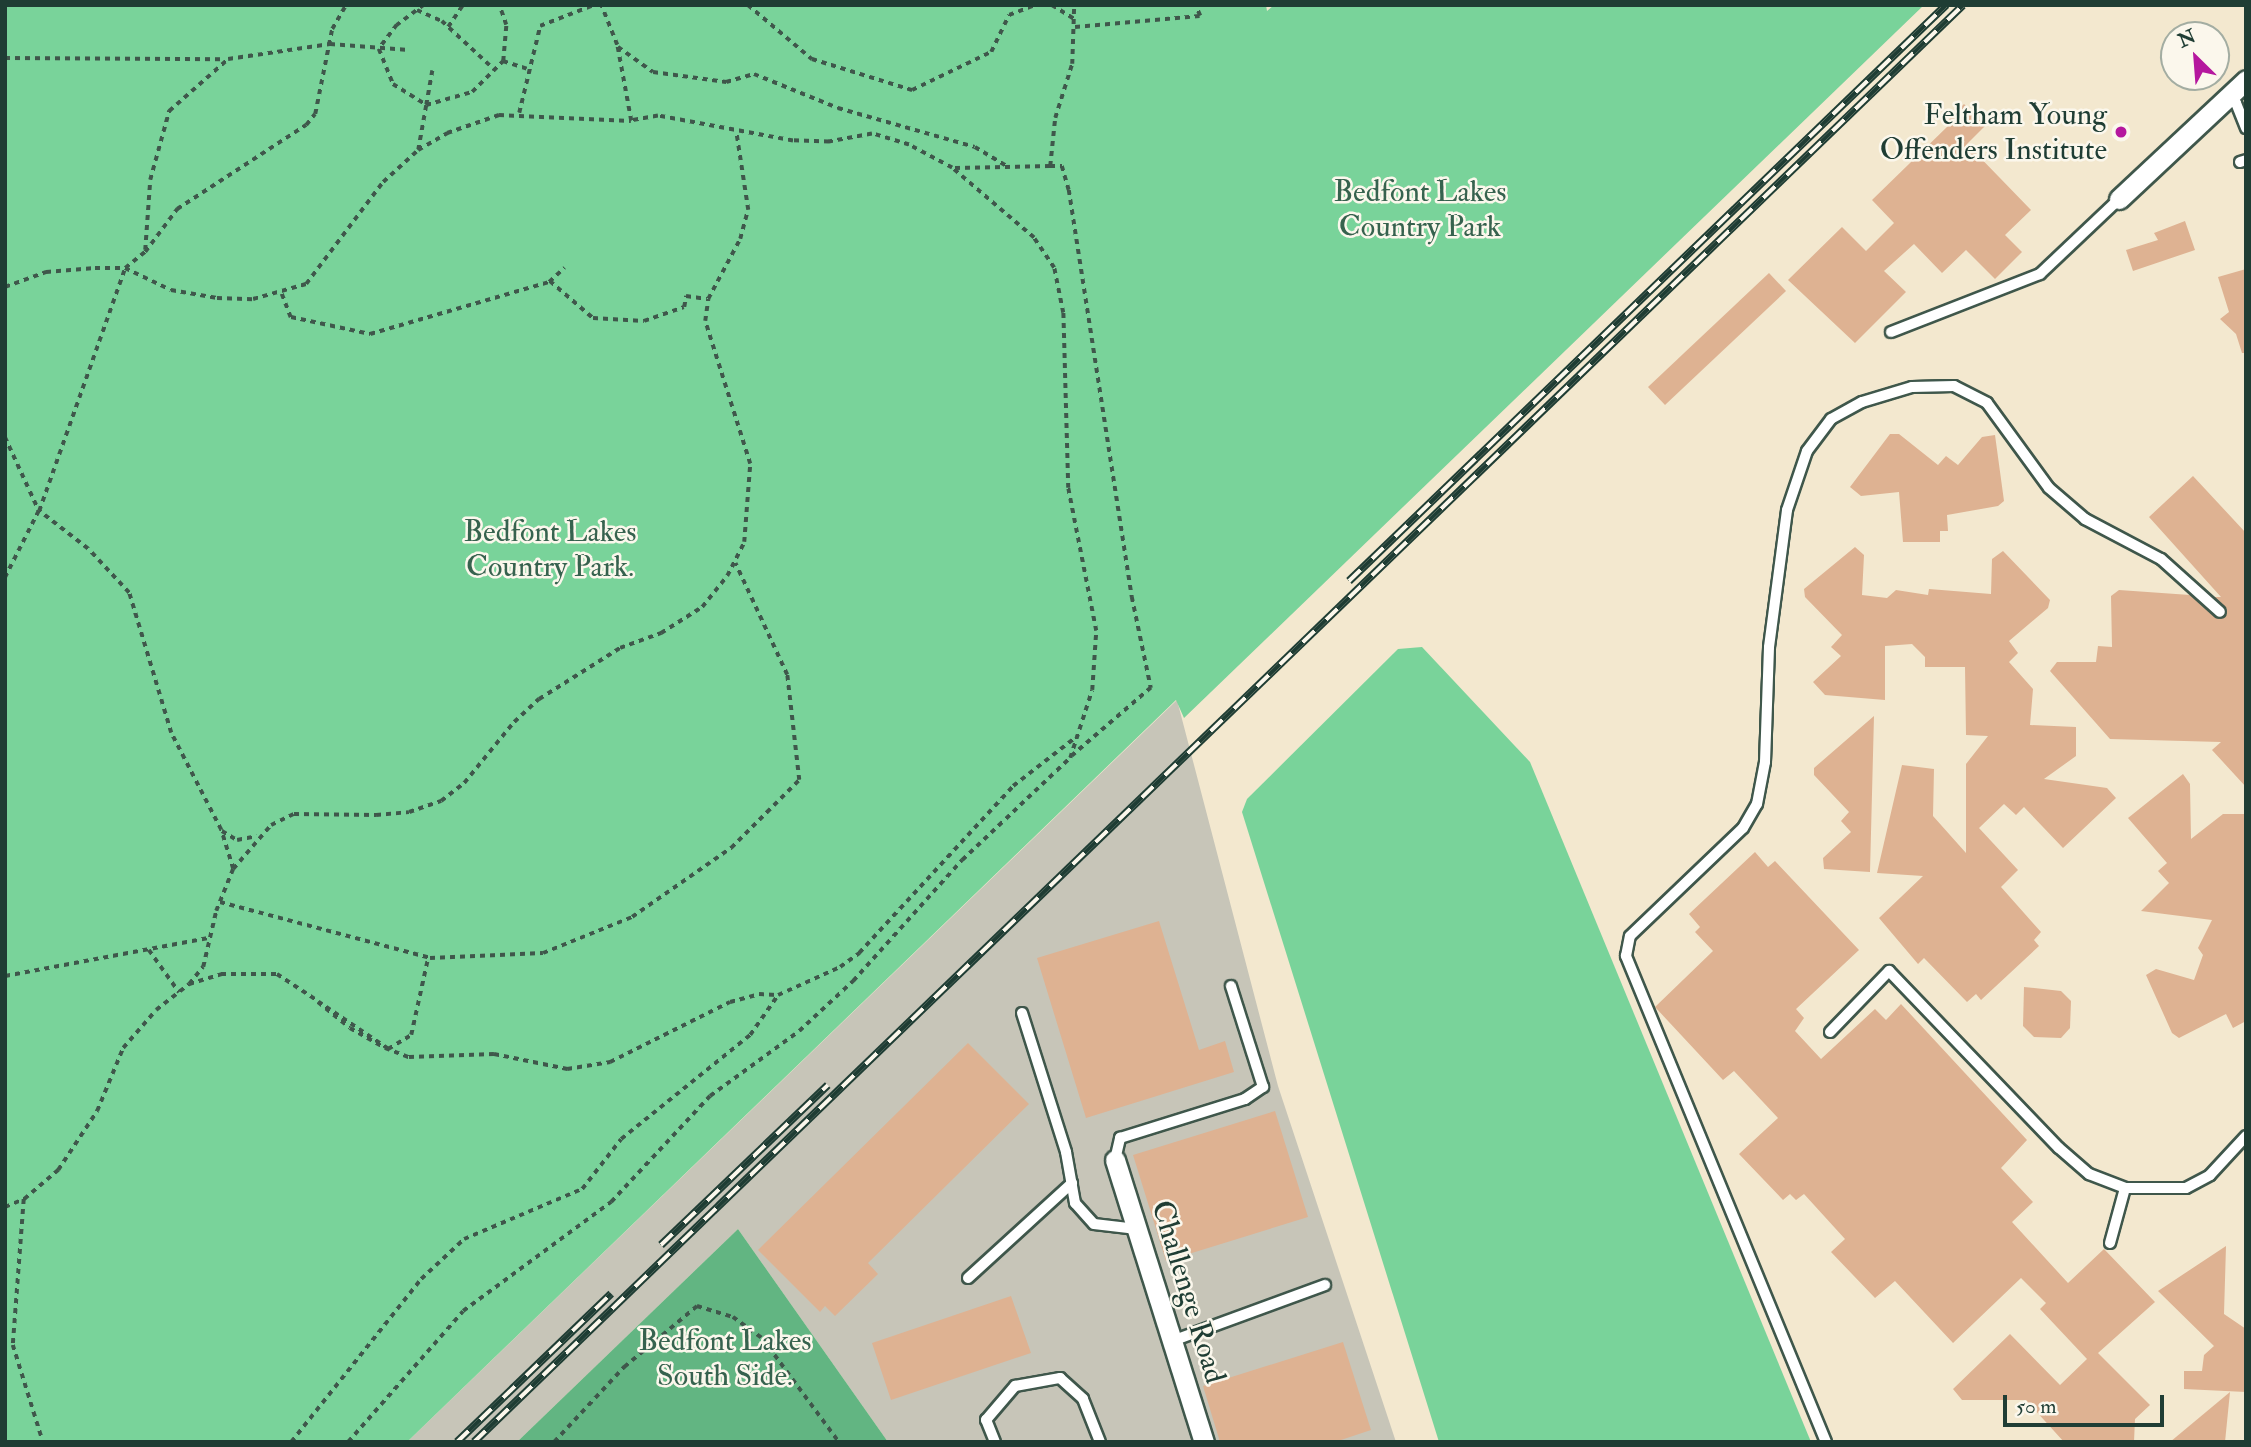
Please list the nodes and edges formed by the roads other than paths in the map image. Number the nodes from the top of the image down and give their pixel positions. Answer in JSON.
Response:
{"nodes":[{"id":1,"x":2246,"y":80,"type":"edge"},
{"id":2,"x":2227,"y":97,"type":"junction"},
{"id":3,"x":2246,"y":128,"type":"edge"},
{"id":4,"x":2119,"y":199,"type":"joint"},
{"id":5,"x":1891,"y":332,"type":"dead end"},
{"id":6,"x":2220,"y":612,"type":"dead end"},
{"id":7,"x":1231,"y":986,"type":"dead end"},
{"id":8,"x":1022,"y":1013,"type":"dead end"},
{"id":9,"x":1830,"y":1032,"type":"dead end"},
{"id":10,"x":2246,"y":1136,"type":"edge"},
{"id":11,"x":1115,"y":1160,"type":"joint"},
{"id":12,"x":1072,"y":1183,"type":"junction"},
{"id":13,"x":2125,"y":1188,"type":"junction"},
{"id":14,"x":1138,"y":1229,"type":"junction"},
{"id":15,"x":2110,"y":1243,"type":"dead end"},
{"id":16,"x":968,"y":1278,"type":"dead end"},
{"id":17,"x":1325,"y":1285,"type":"dead end"},
{"id":18,"x":1172,"y":1341,"type":"junction"},
{"id":19,"x":995,"y":1442,"type":"edge"},
{"id":20,"x":1100,"y":1442,"type":"edge"},
{"id":21,"x":1204,"y":1442,"type":"edge"},
{"id":22,"x":1826,"y":1442,"type":"edge"}],
"edges":[{"from":1,"to":2,"type":"street"},
{"from":2,"to":3,"type":"lane"},
{"from":2,"to":4,"type":"street"},
{"from":4,"to":5,"type":"lane"},
{"from":6,"to":22,"type":"lane"},
{"from":7,"to":11,"type":"lane"},
{"from":8,"to":12,"type":"lane"},
{"from":9,"to":13,"type":"lane"},
{"from":10,"to":13,"type":"lane"},
{"from":11,"to":14,"type":"street","name":"Challenge Road"},
{"from":12,"to":14,"type":"lane"},
{"from":12,"to":16,"type":"lane"},
{"from":13,"to":15,"type":"lane"},
{"from":14,"to":18,"type":"street","name":"Challenge Road"},
{"from":17,"to":18,"type":"lane"},
{"from":18,"to":21,"type":"street","name":"Challenge Road"},
{"from":19,"to":20,"type":"lane"}]}
